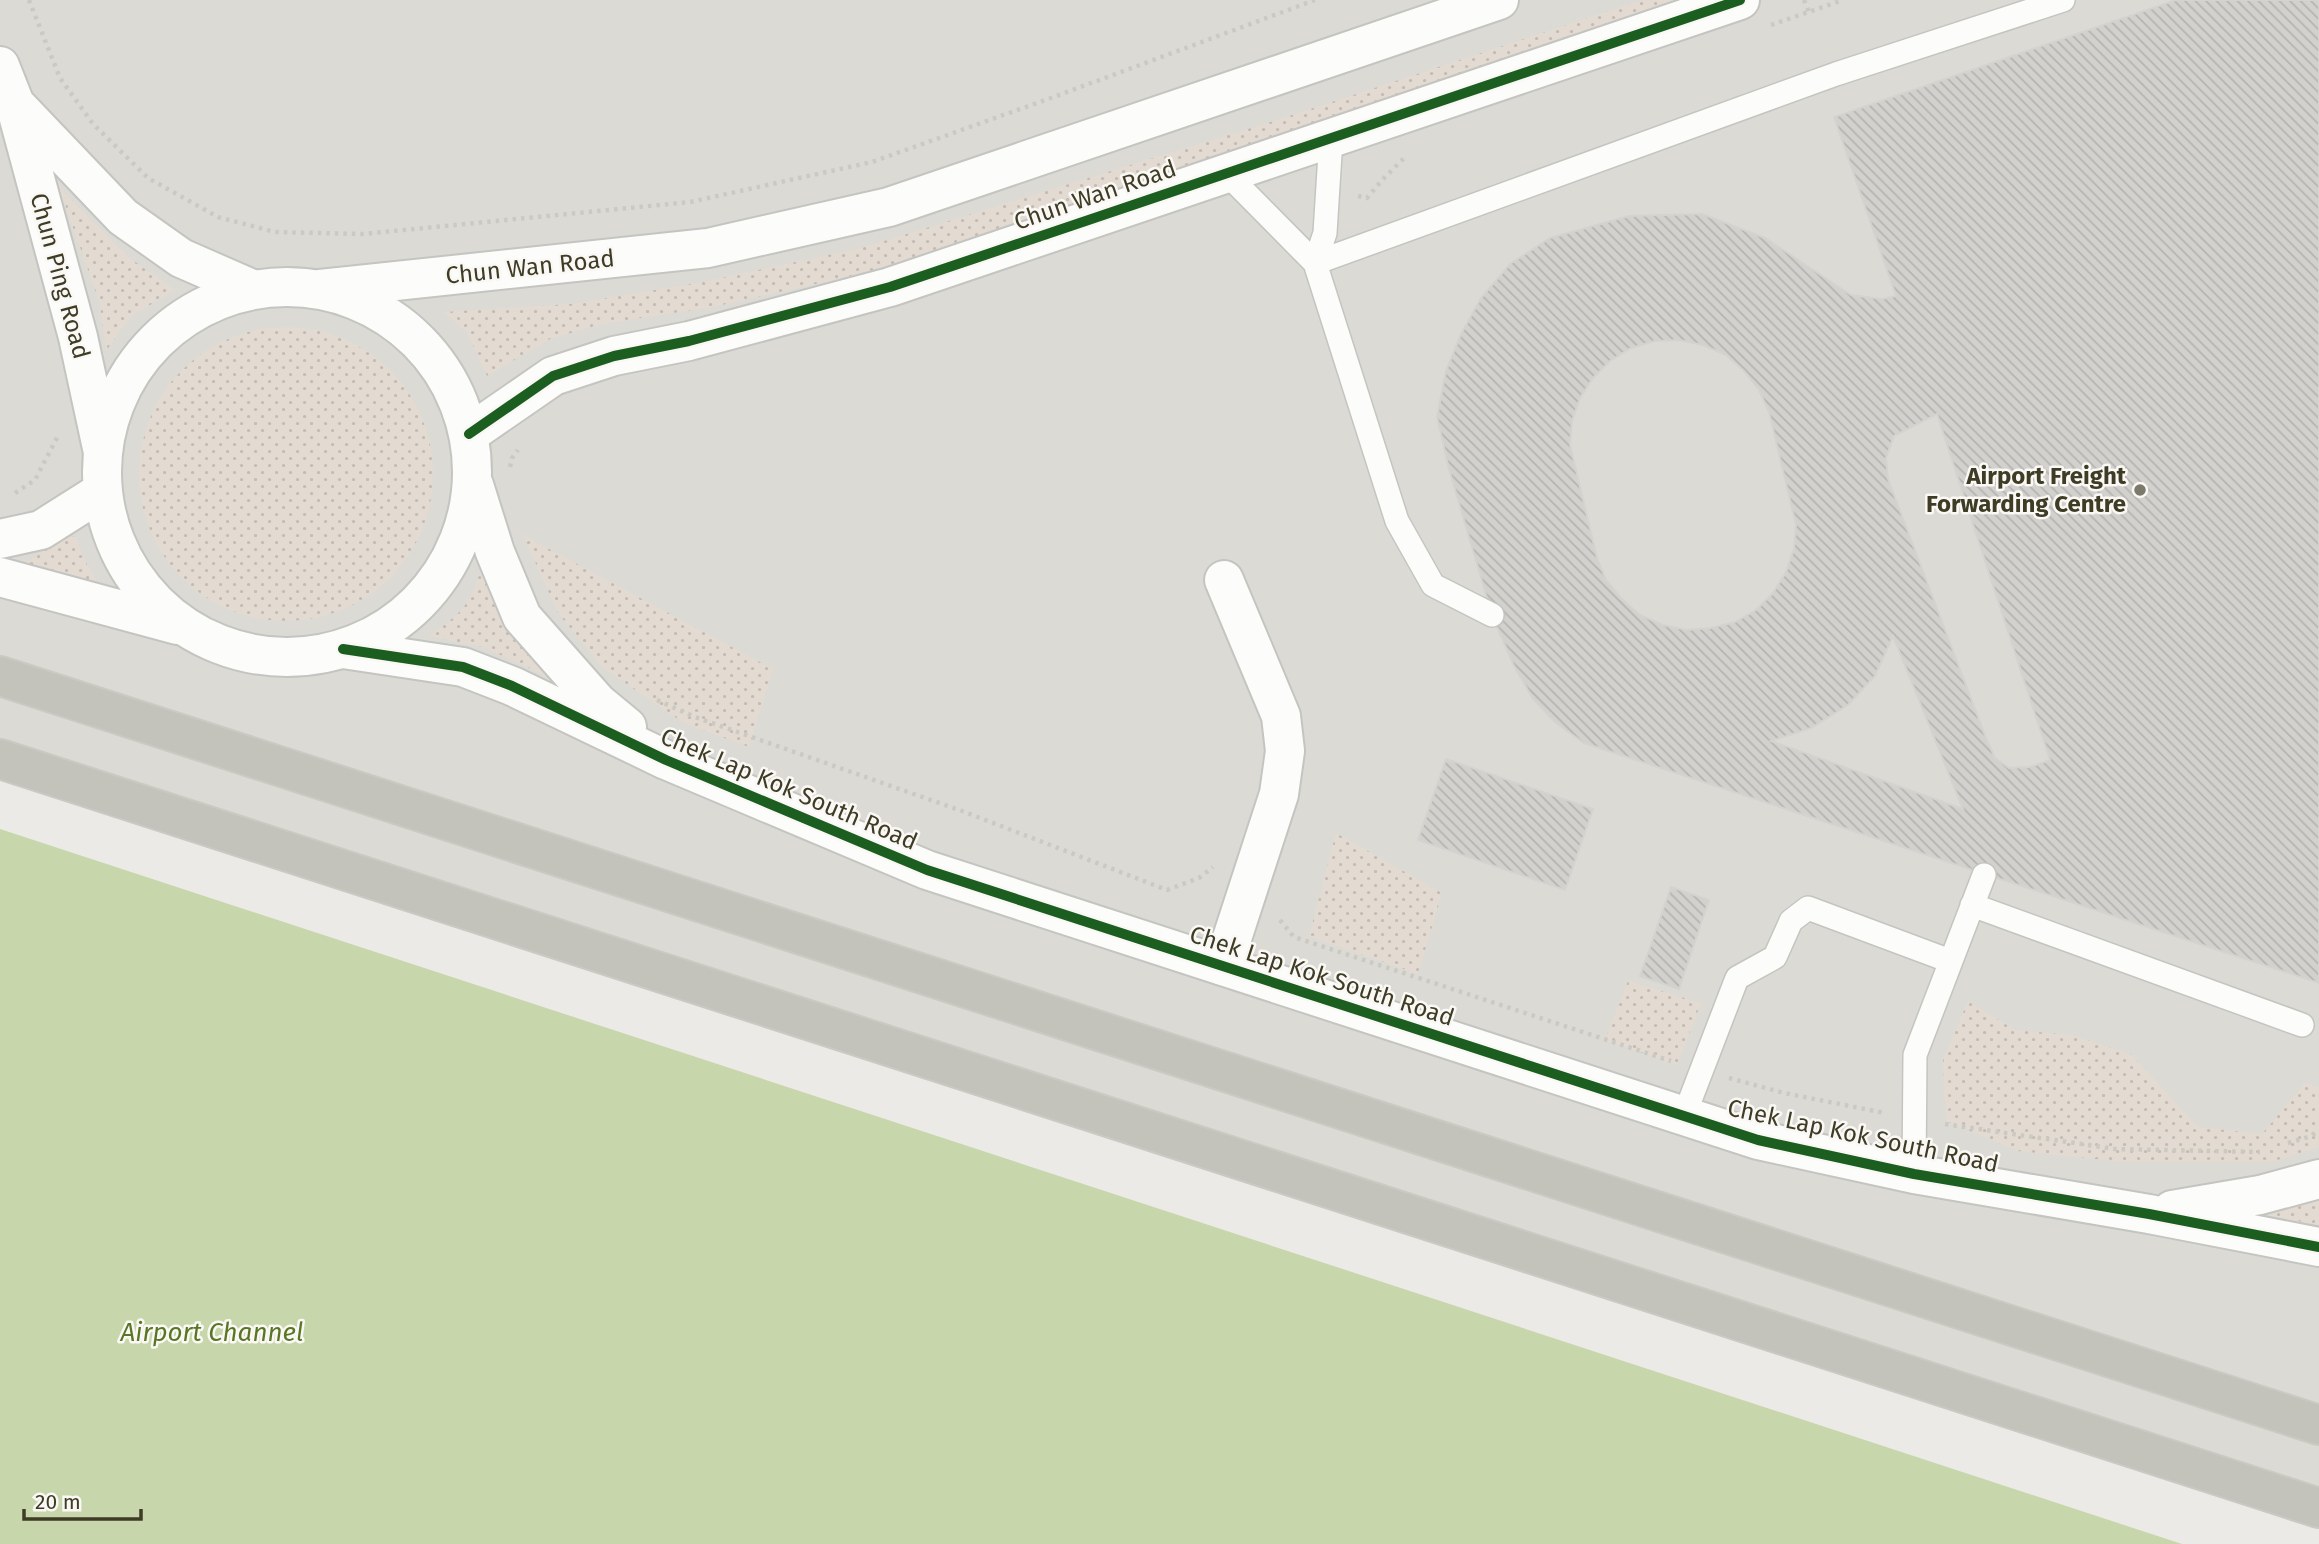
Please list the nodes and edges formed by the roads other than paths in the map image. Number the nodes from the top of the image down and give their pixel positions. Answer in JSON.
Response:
{"nodes":[{"id":1,"x":1499,"y":0,"type":"edge"},
{"id":2,"x":1740,"y":0,"type":"edge"},
{"id":3,"x":2063,"y":0,"type":"edge"},
{"id":4,"x":0,"y":66,"type":"edge"},
{"id":5,"x":15,"y":104,"type":"junction"},
{"id":6,"x":1331,"y":138,"type":"junction"},
{"id":7,"x":1226,"y":173,"type":"junction"},
{"id":8,"x":1315,"y":263,"type":"junction"},
{"id":9,"x":252,"y":289,"type":"junction"},
{"id":10,"x":320,"y":289,"type":"junction"},
{"id":11,"x":469,"y":434,"type":"junction"},
{"id":12,"x":102,"y":448,"type":"junction"},
{"id":13,"x":474,"y":485,"type":"junction"},
{"id":14,"x":101,"y":492,"type":"junction"},
{"id":15,"x":0,"y":539,"type":"edge"},
{"id":16,"x":0,"y":577,"type":"edge"},
{"id":17,"x":1224,"y":580,"type":"dead end"},
{"id":18,"x":1492,"y":615,"type":"dead end"},
{"id":19,"x":186,"y":628,"type":"junction"},
{"id":20,"x":343,"y":649,"type":"junction"},
{"id":21,"x":0,"y":676,"type":"edge"},
{"id":22,"x":0,"y":759,"type":"edge"},
{"id":23,"x":666,"y":760,"type":"junction"},
{"id":24,"x":1984,"y":875,"type":"dead end"},
{"id":25,"x":1972,"y":905,"type":"junction"},
{"id":26,"x":1950,"y":961,"type":"junction"},
{"id":27,"x":1223,"y":966,"type":"junction"},
{"id":28,"x":2302,"y":1025,"type":"dead end"},
{"id":29,"x":1684,"y":1116,"type":"junction"},
{"id":30,"x":1914,"y":1174,"type":"junction"},
{"id":31,"x":2319,"y":1179,"type":"edge"},
{"id":32,"x":2149,"y":1214,"type":"junction"},
{"id":33,"x":2319,"y":1247,"type":"edge"},
{"id":34,"x":2319,"y":1425,"type":"edge"},
{"id":35,"x":2319,"y":1508,"type":"edge"}],
"edges":[{"from":1,"to":10,"type":"street","name":"Chun Wan Road"},
{"from":2,"to":6,"type":"street","name":"Chun Wan Road"},
{"from":3,"to":8,"type":"lane"},
{"from":4,"to":5,"type":"street","name":"Chun Ping Road"},
{"from":5,"to":9,"type":"street","name":"Chun Ping Road"},
{"from":5,"to":12,"type":"street","name":"Chun Ping Road"},
{"from":6,"to":7,"type":"street","name":"Chun Wan Road"},
{"from":6,"to":8,"type":"lane"},
{"from":7,"to":8,"type":"lane"},
{"from":7,"to":11,"type":"street","name":"Chun Wan Road"},
{"from":8,"to":18,"type":"lane"},
{"from":9,"to":10,"type":"street"},
{"from":9,"to":12,"type":"street"},
{"from":10,"to":11,"type":"street"},
{"from":11,"to":13,"type":"street"},
{"from":12,"to":14,"type":"street"},
{"from":13,"to":20,"type":"street"},
{"from":13,"to":23,"type":"street","name":"Chek Lap Kok South Road"},
{"from":14,"to":15,"type":"street"},
{"from":14,"to":19,"type":"street"},
{"from":16,"to":19,"type":"street"},
{"from":17,"to":27,"type":"street"},
{"from":19,"to":20,"type":"street"},
{"from":20,"to":23,"type":"street","name":"Chek Lap Kok South Road"},
{"from":21,"to":34,"type":"highway"},
{"from":22,"to":35,"type":"highway"},
{"from":23,"to":27,"type":"street","name":"Chek Lap Kok South Road"},
{"from":24,"to":25,"type":"lane"},
{"from":25,"to":26,"type":"lane"},
{"from":25,"to":28,"type":"lane"},
{"from":26,"to":29,"type":"lane"},
{"from":26,"to":30,"type":"lane"},
{"from":27,"to":29,"type":"street","name":"Chek Lap Kok South Road"},
{"from":29,"to":30,"type":"street","name":"Chek Lap Kok South Road"},
{"from":30,"to":32,"type":"street","name":"Chek Lap Kok South Road"},
{"from":31,"to":32,"type":"street","name":"Chek Lap Kok South Road"},
{"from":32,"to":33,"type":"street","name":"Chek Lap Kok South Road"}]}
